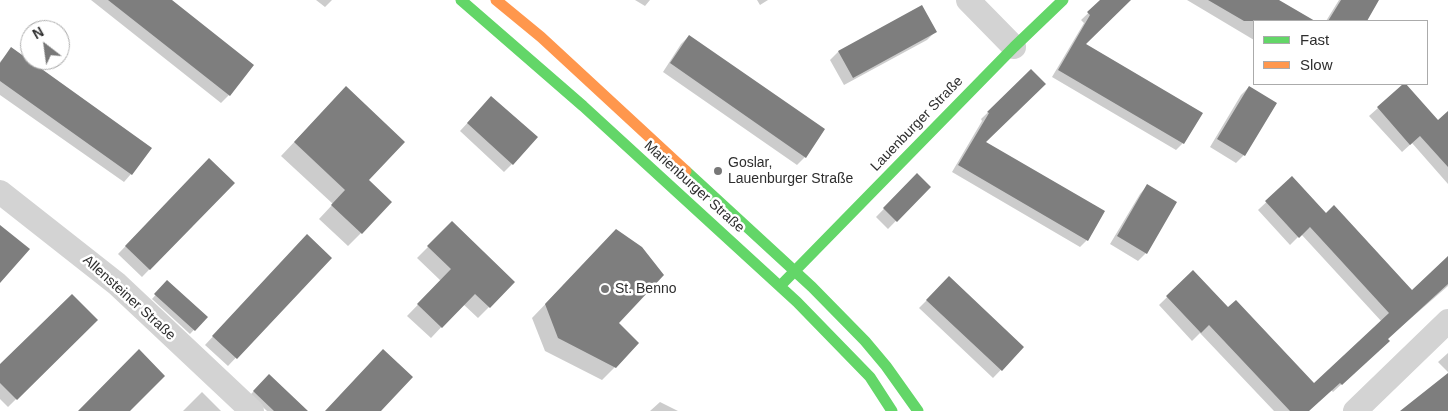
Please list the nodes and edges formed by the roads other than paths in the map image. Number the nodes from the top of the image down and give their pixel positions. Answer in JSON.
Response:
{"nodes":[{"id":1,"x":461,"y":0,"type":"edge"},
{"id":2,"x":496,"y":0,"type":"edge"},
{"id":3,"x":968,"y":0,"type":"edge"},
{"id":4,"x":1063,"y":0,"type":"edge"},
{"id":5,"x":1014,"y":47,"type":"junction"},
{"id":6,"x":0,"y":192,"type":"edge"},
{"id":7,"x":795,"y":271,"type":"junction"},
{"id":8,"x":780,"y":286,"type":"junction"},
{"id":9,"x":1448,"y":321,"type":"edge"},
{"id":10,"x":252,"y":411,"type":"edge"},
{"id":11,"x":892,"y":411,"type":"edge"},
{"id":12,"x":918,"y":411,"type":"edge"},
{"id":13,"x":1355,"y":411,"type":"edge"}],
"edges":[{"from":1,"to":8,"type":"street","name":"Marienburger Straße"},
{"from":2,"to":7,"type":"street","name":"Marienburger Straße"},
{"from":3,"to":5,"type":"street"},
{"from":4,"to":5,"type":"street","name":"Lauenburger Straße"},
{"from":5,"to":7,"type":"street","name":"Lauenburger Straße"},
{"from":6,"to":10,"type":"street","name":"Allensteiner Straße"},
{"from":7,"to":8,"type":"street","name":"Lauenburger Straße"},
{"from":7,"to":12,"type":"street","name":"Marienburger Straße"},
{"from":8,"to":11,"type":"street","name":"Marienburger Straße"},
{"from":9,"to":13,"type":"street"}]}
